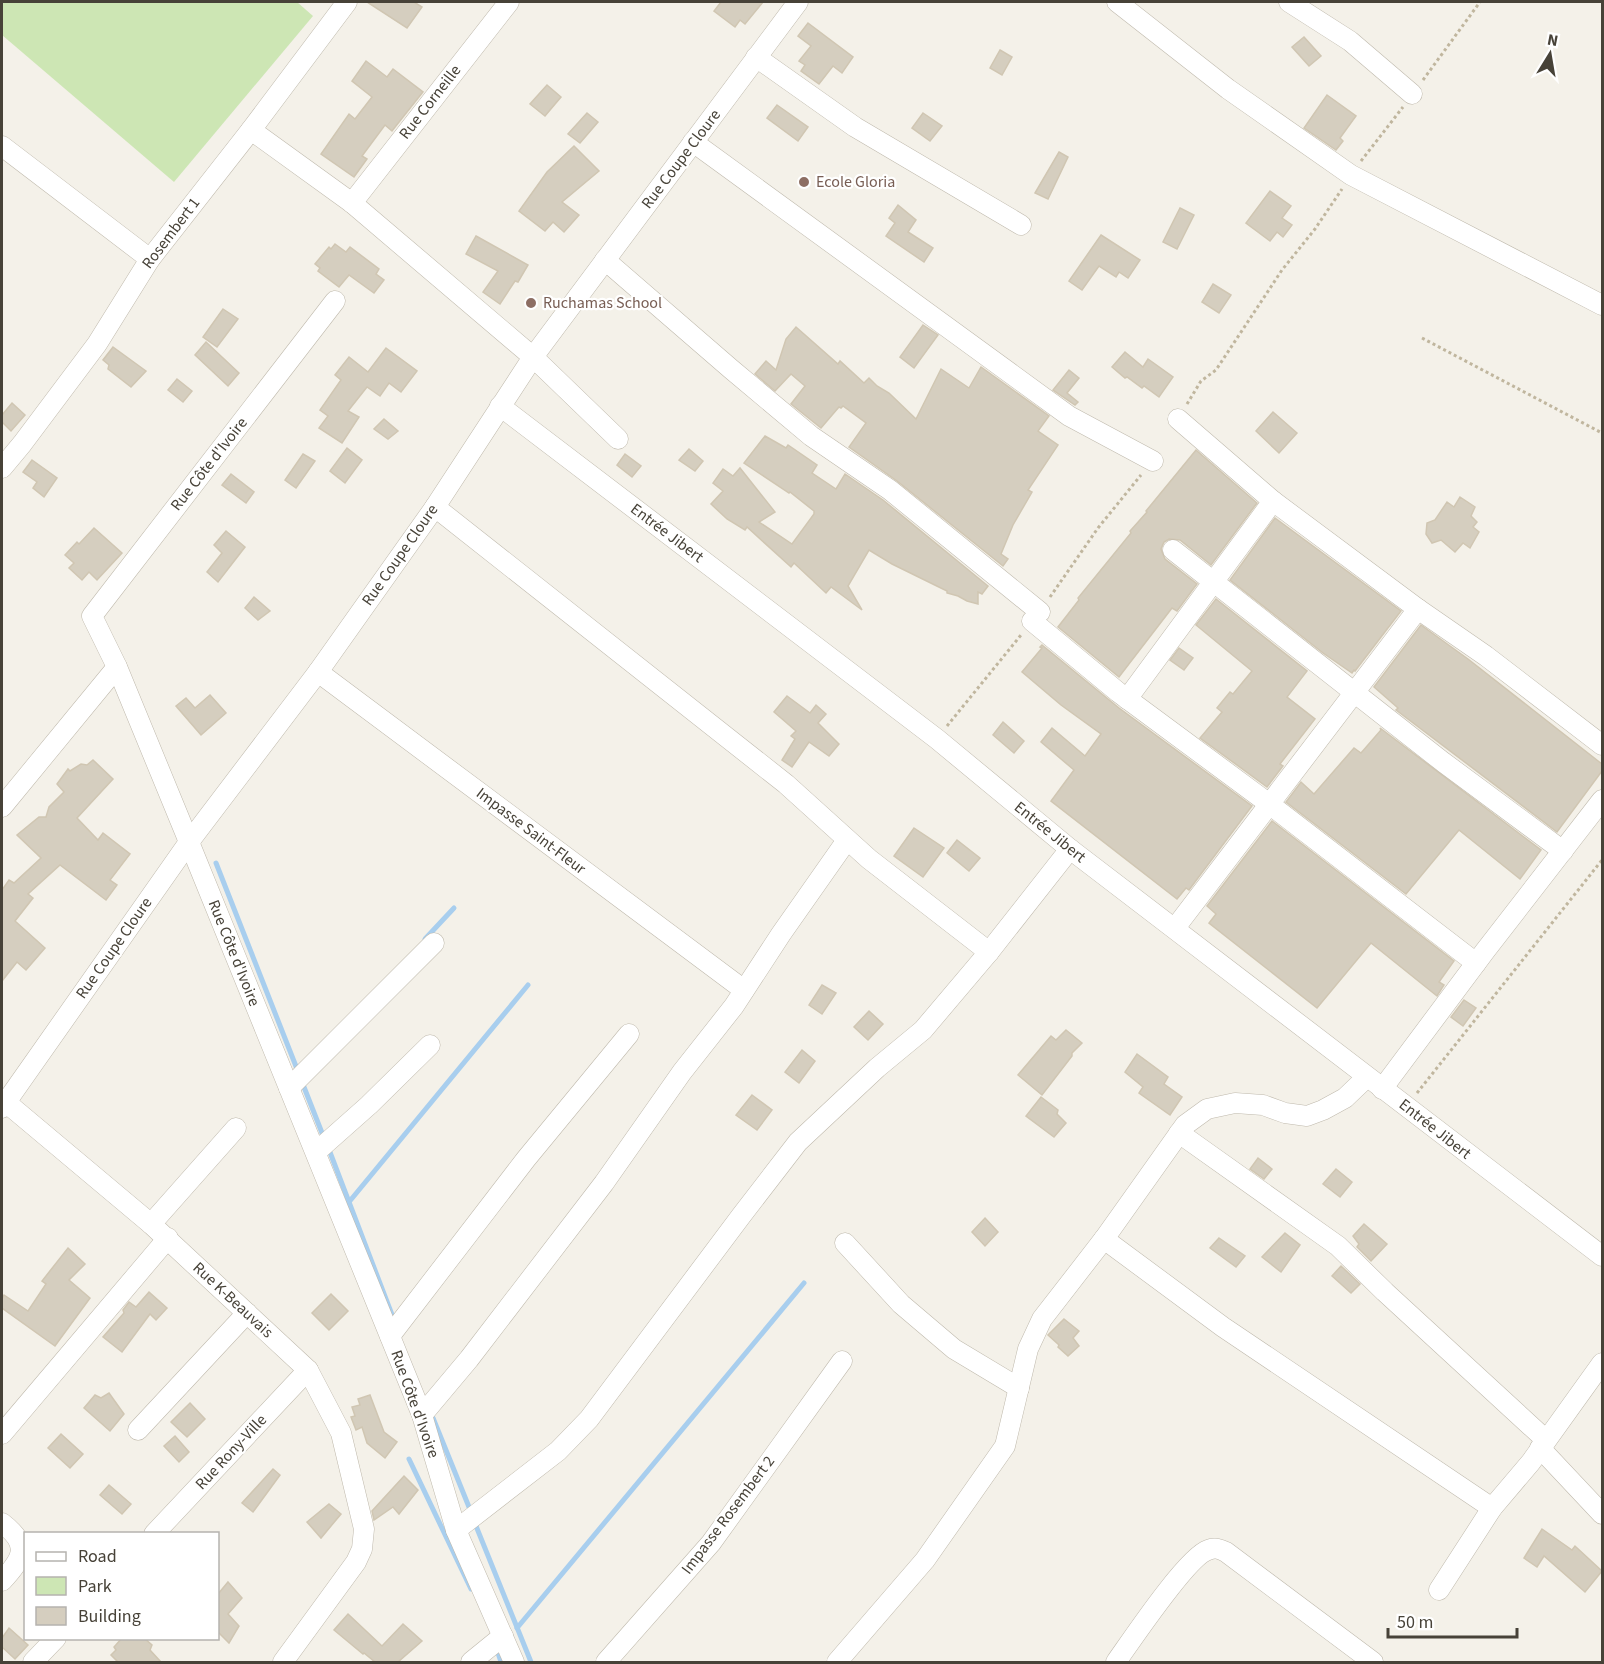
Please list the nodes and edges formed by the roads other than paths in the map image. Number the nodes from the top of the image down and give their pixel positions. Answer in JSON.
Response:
{"nodes":[{"id":1,"x":347,"y":2,"type":"edge"},
{"id":2,"x":509,"y":2,"type":"edge"},
{"id":3,"x":798,"y":2,"type":"edge"},
{"id":4,"x":1117,"y":2,"type":"edge"},
{"id":5,"x":1289,"y":2,"type":"edge"},
{"id":6,"x":756,"y":57,"type":"junction"},
{"id":7,"x":1412,"y":94,"type":"road end"},
{"id":8,"x":250,"y":130,"type":"junction"},
{"id":9,"x":693,"y":142,"type":"junction"},
{"id":10,"x":2,"y":146,"type":"edge"},
{"id":11,"x":352,"y":203,"type":"junction"},
{"id":12,"x":1021,"y":225,"type":"dead end"},
{"id":13,"x":150,"y":259,"type":"junction"},
{"id":14,"x":605,"y":260,"type":"junction"},
{"id":15,"x":335,"y":301,"type":"dead end"},
{"id":16,"x":1602,"y":305,"type":"edge"},
{"id":17,"x":534,"y":357,"type":"junction"},
{"id":18,"x":500,"y":406,"type":"junction"},
{"id":19,"x":1178,"y":419,"type":"road end"},
{"id":20,"x":618,"y":439,"type":"dead end"},
{"id":21,"x":1153,"y":460,"type":"road end"},
{"id":22,"x":2,"y":468,"type":"edge"},
{"id":23,"x":1273,"y":501,"type":"junction"},
{"id":24,"x":435,"y":507,"type":"junction"},
{"id":25,"x":1173,"y":550,"type":"dead end"},
{"id":26,"x":1214,"y":582,"type":"junction"},
{"id":27,"x":1418,"y":609,"type":"junction"},
{"id":28,"x":117,"y":667,"type":"junction"},
{"id":29,"x":318,"y":672,"type":"junction"},
{"id":30,"x":1353,"y":693,"type":"junction"},
{"id":31,"x":1127,"y":699,"type":"junction"},
{"id":32,"x":1602,"y":745,"type":"edge"},
{"id":33,"x":1602,"y":800,"type":"edge"},
{"id":34,"x":1268,"y":803,"type":"junction"},
{"id":35,"x":2,"y":807,"type":"edge"},
{"id":36,"x":848,"y":840,"type":"junction"},
{"id":37,"x":189,"y":842,"type":"junction"},
{"id":38,"x":1070,"y":849,"type":"junction"},
{"id":39,"x":1563,"y":851,"type":"junction"},
{"id":40,"x":1175,"y":927,"type":"junction"},
{"id":41,"x":434,"y":943,"type":"dead end"},
{"id":42,"x":989,"y":952,"type":"junction"},
{"id":43,"x":1476,"y":963,"type":"junction"},
{"id":44,"x":744,"y":990,"type":"junction"},
{"id":45,"x":629,"y":1034,"type":"dead end"},
{"id":46,"x":430,"y":1045,"type":"dead end"},
{"id":47,"x":1375,"y":1083,"type":"junction"},
{"id":48,"x":289,"y":1088,"type":"junction"},
{"id":49,"x":3,"y":1103,"type":"edge"},
{"id":50,"x":236,"y":1128,"type":"dead end"},
{"id":51,"x":1179,"y":1133,"type":"junction"},
{"id":52,"x":316,"y":1152,"type":"junction"},
{"id":53,"x":151,"y":1224,"type":"junction"},
{"id":54,"x":168,"y":1238,"type":"junction"},
{"id":55,"x":1104,"y":1239,"type":"junction"},
{"id":56,"x":845,"y":1243,"type":"dead end"},
{"id":57,"x":1602,"y":1256,"type":"edge"},
{"id":58,"x":247,"y":1313,"type":"junction"},
{"id":59,"x":390,"y":1336,"type":"junction"},
{"id":60,"x":842,"y":1361,"type":"dead end"},
{"id":61,"x":1602,"y":1363,"type":"edge"},
{"id":62,"x":308,"y":1370,"type":"junction"},
{"id":63,"x":1019,"y":1388,"type":"junction"},
{"id":64,"x":422,"y":1415,"type":"junction"},
{"id":65,"x":138,"y":1430,"type":"dead end"},
{"id":66,"x":2,"y":1434,"type":"edge"},
{"id":67,"x":1543,"y":1444,"type":"junction"},
{"id":68,"x":1492,"y":1508,"type":"junction"},
{"id":69,"x":1602,"y":1514,"type":"edge"},
{"id":70,"x":2,"y":1523,"type":"edge"},
{"id":71,"x":456,"y":1530,"type":"junction"},
{"id":72,"x":155,"y":1532,"type":"edge"},
{"id":73,"x":2,"y":1581,"type":"edge"},
{"id":74,"x":1439,"y":1590,"type":"dead end"},
{"id":75,"x":503,"y":1636,"type":"junction"},
{"id":76,"x":54,"y":1640,"type":"edge"},
{"id":77,"x":33,"y":1662,"type":"edge"},
{"id":78,"x":283,"y":1662,"type":"edge"},
{"id":79,"x":471,"y":1662,"type":"edge"},
{"id":80,"x":514,"y":1662,"type":"edge"},
{"id":81,"x":606,"y":1662,"type":"edge"},
{"id":82,"x":837,"y":1662,"type":"edge"},
{"id":83,"x":1116,"y":1662,"type":"edge"},
{"id":84,"x":1373,"y":1662,"type":"edge"}],
"edges":[{"from":1,"to":8,"type":"street","name":"Rosembert 1"},
{"from":2,"to":11,"type":"street","name":"Rue Corneille"},
{"from":3,"to":6,"type":"street","name":"Rue Coupe Cloure"},
{"from":4,"to":16,"type":"street"},
{"from":5,"to":7,"type":"street"},
{"from":6,"to":9,"type":"street","name":"Rue Coupe Cloure"},
{"from":6,"to":12,"type":"street"},
{"from":8,"to":11,"type":"street"},
{"from":8,"to":13,"type":"street","name":"Rosembert 1"},
{"from":9,"to":14,"type":"street","name":"Rue Coupe Cloure"},
{"from":9,"to":21,"type":"street"},
{"from":10,"to":13,"type":"street"},
{"from":11,"to":17,"type":"street"},
{"from":13,"to":22,"type":"street","name":"Rosembert 1"},
{"from":14,"to":17,"type":"street","name":"Rue Coupe Cloure"},
{"from":14,"to":31,"type":"street"},
{"from":15,"to":28,"type":"street","name":"Rue Côte d'Ivoire"},
{"from":17,"to":18,"type":"street","name":"Rue Coupe Cloure"},
{"from":17,"to":20,"type":"street"},
{"from":18,"to":24,"type":"street","name":"Rue Coupe Cloure"},
{"from":18,"to":38,"type":"street","name":"Entrée Jibert"},
{"from":19,"to":23,"type":"street"},
{"from":23,"to":26,"type":"street"},
{"from":23,"to":27,"type":"street"},
{"from":24,"to":29,"type":"street","name":"Rue Coupe Cloure"},
{"from":24,"to":36,"type":"street"},
{"from":25,"to":26,"type":"street"},
{"from":26,"to":30,"type":"street"},
{"from":26,"to":31,"type":"street"},
{"from":27,"to":30,"type":"street"},
{"from":27,"to":32,"type":"street"},
{"from":28,"to":35,"type":"street"},
{"from":28,"to":37,"type":"street","name":"Rue Côte d'Ivoire"},
{"from":29,"to":37,"type":"street","name":"Rue Coupe Cloure"},
{"from":29,"to":44,"type":"street","name":"Impasse Saint-Fleur"},
{"from":30,"to":34,"type":"street"},
{"from":30,"to":39,"type":"street"},
{"from":31,"to":34,"type":"street"},
{"from":33,"to":39,"type":"street"},
{"from":34,"to":40,"type":"street"},
{"from":34,"to":43,"type":"street"},
{"from":36,"to":42,"type":"street"},
{"from":36,"to":44,"type":"street"},
{"from":37,"to":48,"type":"street","name":"Rue Côte d'Ivoire"},
{"from":37,"to":49,"type":"street","name":"Rue Coupe Cloure"},
{"from":38,"to":40,"type":"street","name":"Entrée Jibert"},
{"from":38,"to":42,"type":"street"},
{"from":39,"to":43,"type":"street"},
{"from":40,"to":47,"type":"street","name":"Entrée Jibert"},
{"from":41,"to":48,"type":"street"},
{"from":42,"to":71,"type":"street"},
{"from":43,"to":47,"type":"street"},
{"from":44,"to":64,"type":"street"},
{"from":45,"to":59,"type":"street"},
{"from":46,"to":52,"type":"street"},
{"from":47,"to":51,"type":"street"},
{"from":47,"to":57,"type":"street","name":"Entrée Jibert"},
{"from":48,"to":52,"type":"street","name":"Rue Côte d'Ivoire"},
{"from":49,"to":53,"type":"street","name":"Rue K-Beauvais"},
{"from":50,"to":53,"type":"street"},
{"from":51,"to":55,"type":"street"},
{"from":51,"to":67,"type":"street"},
{"from":52,"to":59,"type":"street","name":"Rue Côte d'Ivoire"},
{"from":53,"to":54,"type":"street","name":"Rue K-Beauvais"},
{"from":54,"to":58,"type":"street","name":"Rue K-Beauvais"},
{"from":54,"to":66,"type":"street"},
{"from":55,"to":63,"type":"street"},
{"from":55,"to":68,"type":"street"},
{"from":56,"to":63,"type":"street"},
{"from":58,"to":62,"type":"street","name":"Rue K-Beauvais"},
{"from":58,"to":65,"type":"street"},
{"from":59,"to":64,"type":"street","name":"Rue Côte d'Ivoire"},
{"from":60,"to":81,"type":"street","name":"Impasse Rosembert 2"},
{"from":61,"to":67,"type":"street"},
{"from":62,"to":72,"type":"street","name":"Rue Rony-Ville"},
{"from":62,"to":78,"type":"street","name":"Rue K-Beauvais"},
{"from":63,"to":82,"type":"street"},
{"from":64,"to":71,"type":"street","name":"Rue Côte d'Ivoire"},
{"from":67,"to":68,"type":"street"},
{"from":67,"to":69,"type":"street"},
{"from":68,"to":74,"type":"street"},
{"from":70,"to":73,"type":"street"},
{"from":71,"to":75,"type":"street","name":"Rue Côte d'Ivoire"},
{"from":75,"to":79,"type":"street"},
{"from":75,"to":80,"type":"street","name":"Rue Côte d'Ivoire"},
{"from":76,"to":77,"type":"street"},
{"from":83,"to":84,"type":"street"}]}
